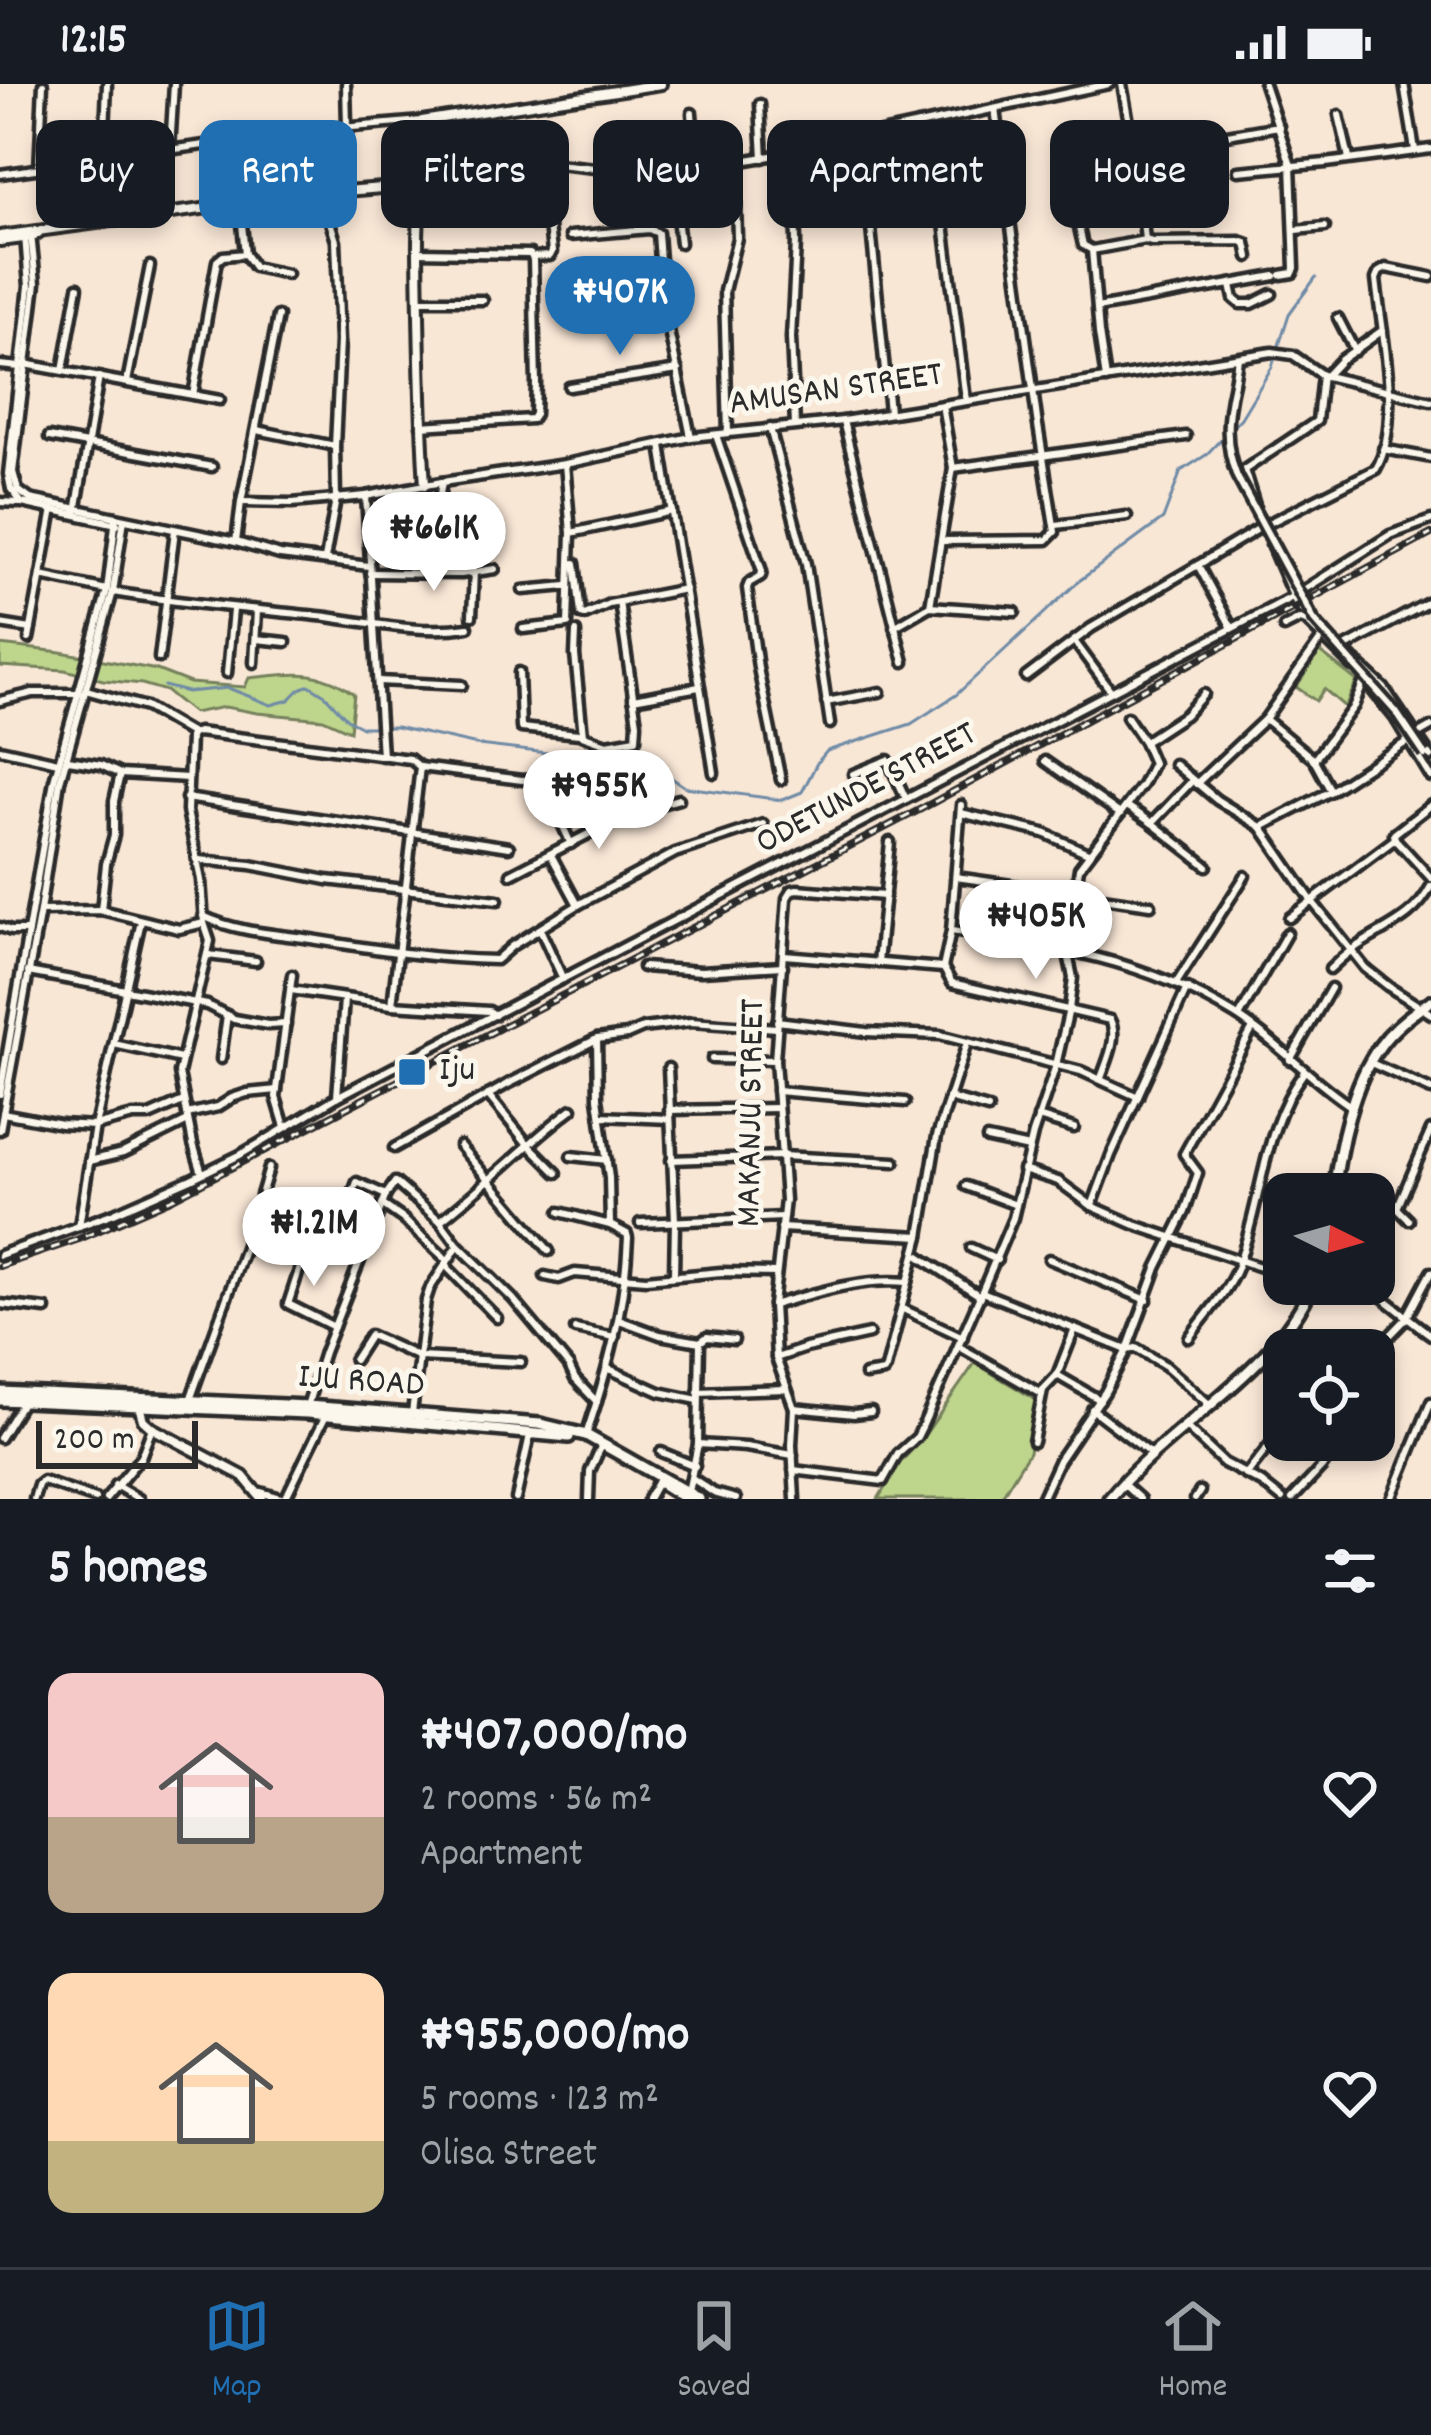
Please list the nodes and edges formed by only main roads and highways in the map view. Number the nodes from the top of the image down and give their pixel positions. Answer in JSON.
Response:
{"nodes":[{"id":1,"x":1428,"y":1007,"type":"edge"},
{"id":2,"x":1337,"y":1173,"type":"edge"},
{"id":3,"x":1301,"y":1305,"type":"edge"},
{"id":4,"x":0,"y":1396,"type":"edge"},
{"id":5,"x":687,"y":1495,"type":"edge"},
{"id":6,"x":699,"y":1499,"type":"edge"},
{"id":7,"x":1109,"y":1499,"type":"edge"}],
"edges":[{"from":1,"to":2,"type":"main road"},
{"from":3,"to":7,"type":"main road"},
{"from":4,"to":5,"type":"main road","name":"IJU ROAD"},
{"from":4,"to":5,"type":"main road","name":"IJU ROAD"},
{"from":5,"to":6,"type":"main road","name":"IJU ROAD"}]}
